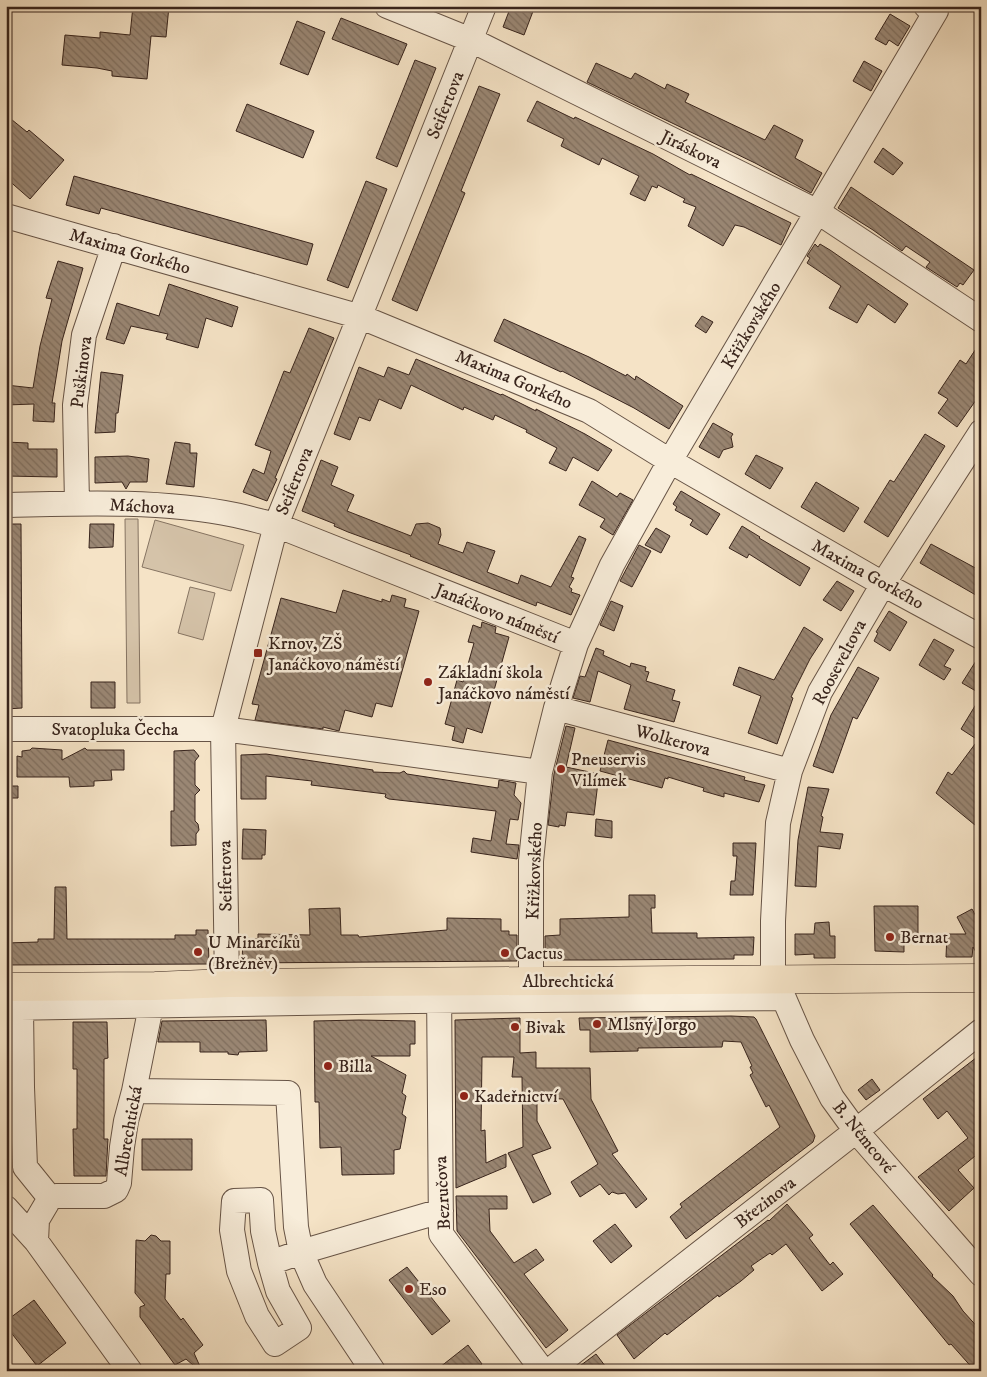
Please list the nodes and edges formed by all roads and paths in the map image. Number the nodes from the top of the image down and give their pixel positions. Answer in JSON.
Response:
{"nodes":[{"id":1,"x":387,"y":6,"type":"edge"},
{"id":2,"x":484,"y":6,"type":"edge"},
{"id":3,"x":931,"y":9,"type":"edge"},
{"id":4,"x":471,"y":40,"type":"junction"},
{"id":5,"x":818,"y":212,"type":"junction"},
{"id":6,"x":6,"y":216,"type":"edge"},
{"id":7,"x":114,"y":246,"type":"junction"},
{"id":8,"x":361,"y":317,"type":"junction"},
{"id":9,"x":981,"y":320,"type":"edge"},
{"id":10,"x":981,"y":432,"type":"edge"},
{"id":11,"x":670,"y":461,"type":"junction"},
{"id":12,"x":77,"y":503,"type":"junction"},
{"id":13,"x":6,"y":505,"type":"edge"},
{"id":14,"x":276,"y":525,"type":"junction"},
{"id":15,"x":883,"y":584,"type":"junction"},
{"id":16,"x":981,"y":637,"type":"edge"},
{"id":17,"x":576,"y":644,"type":"junction"},
{"id":18,"x":556,"y":708,"type":"junction"},
{"id":19,"x":6,"y":729,"type":"edge"},
{"id":20,"x":223,"y":729,"type":"junction"},
{"id":21,"x":790,"y":771,"type":"junction"},
{"id":22,"x":540,"y":772,"type":"junction"},
{"id":23,"x":981,"y":978,"type":"edge"},
{"id":24,"x":227,"y":983,"type":"junction"},
{"id":25,"x":780,"y":989,"type":"junction"},
{"id":26,"x":531,"y":991,"type":"junction"},
{"id":27,"x":439,"y":992,"type":"junction"},
{"id":28,"x":153,"y":995,"type":"junction"},
{"id":29,"x":11,"y":1001,"type":"edge"},
{"id":30,"x":981,"y":1031,"type":"edge"},
{"id":31,"x":14,"y":1087,"type":"edge"},
{"id":32,"x":134,"y":1090,"type":"junction"},
{"id":33,"x":856,"y":1131,"type":"junction"},
{"id":34,"x":15,"y":1154,"type":"edge"},
{"id":35,"x":50,"y":1198,"type":"junction"},
{"id":36,"x":6,"y":1208,"type":"edge"},
{"id":37,"x":441,"y":1211,"type":"junction"},
{"id":38,"x":36,"y":1241,"type":"junction"},
{"id":39,"x":301,"y":1252,"type":"junction"},
{"id":40,"x":270,"y":1263,"type":"junction"},
{"id":41,"x":981,"y":1274,"type":"edge"},
{"id":42,"x":130,"y":1371,"type":"edge"},
{"id":43,"x":374,"y":1371,"type":"edge"},
{"id":44,"x":543,"y":1371,"type":"edge"},
{"id":45,"x":549,"y":1371,"type":"edge"}],
"edges":[{"from":1,"to":4,"type":"street","name":"Jiráskova"},
{"from":2,"to":4,"type":"street","name":"Seifertova"},
{"from":3,"to":5,"type":"street","name":"Křižkovského"},
{"from":4,"to":5,"type":"street","name":"Jiráskova"},
{"from":4,"to":8,"type":"street","name":"Seifertova"},
{"from":5,"to":9,"type":"street","name":"Jiráskova"},
{"from":5,"to":11,"type":"street","name":"Křižkovského"},
{"from":6,"to":7,"type":"street","name":"Maxima Gorkého"},
{"from":7,"to":8,"type":"street","name":"Maxima Gorkého"},
{"from":7,"to":12,"type":"street","name":"Puškinova"},
{"from":8,"to":11,"type":"street","name":"Maxima Gorkého"},
{"from":8,"to":14,"type":"street","name":"Seifertova"},
{"from":10,"to":15,"type":"street","name":"Rooseveltova"},
{"from":11,"to":15,"type":"street","name":"Maxima Gorkého"},
{"from":11,"to":17,"type":"street","name":"Křižkovského"},
{"from":12,"to":13,"type":"street","name":"Máchova"},
{"from":12,"to":14,"type":"street","name":"Máchova"},
{"from":14,"to":17,"type":"street","name":"Janáčkovo náměstí"},
{"from":14,"to":20,"type":"street","name":"Seifertova"},
{"from":15,"to":16,"type":"street","name":"Maxima Gorkého"},
{"from":15,"to":21,"type":"street","name":"Rooseveltova"},
{"from":17,"to":18,"type":"street","name":"Janáčkovo náměstí"},
{"from":18,"to":21,"type":"street","name":"Wolkerova"},
{"from":18,"to":22,"type":"street","name":"Janáčkovo náměstí"},
{"from":19,"to":20,"type":"street","name":"Svatopluka Čecha"},
{"from":20,"to":22,"type":"street"},
{"from":20,"to":24,"type":"street","name":"Seifertova"},
{"from":21,"to":25,"type":"street","name":"Rooseveltova"},
{"from":22,"to":26,"type":"street","name":"Křižkovského"},
{"from":23,"to":25,"type":"main road","name":"Albrechtická"},
{"from":24,"to":27,"type":"main road","name":"Albrechtická"},
{"from":24,"to":28,"type":"main road","name":"Albrechtická"},
{"from":25,"to":26,"type":"main road","name":"Albrechtická"},
{"from":25,"to":33,"type":"street","name":"B. Němcové"},
{"from":26,"to":27,"type":"main road","name":"Albrechtická"},
{"from":27,"to":28,"type":"street","name":"Albrechtická"},
{"from":27,"to":37,"type":"street","name":"Bezručova"},
{"from":28,"to":29,"type":"main road","name":"Albrechtická"},
{"from":28,"to":32,"type":"street","name":"Albrechtická"},
{"from":29,"to":31,"type":"street","name":"Albrechtická"},
{"from":30,"to":33,"type":"street","name":"Březinova"},
{"from":31,"to":34,"type":"street","name":"Albrechtická"},
{"from":32,"to":35,"type":"street","name":"Albrechtická"},
{"from":32,"to":39,"type":"street"},
{"from":33,"to":41,"type":"street","name":"B. Němcové"},
{"from":33,"to":45,"type":"street","name":"Březinova"},
{"from":34,"to":35,"type":"street","name":"Albrechtická"},
{"from":35,"to":38,"type":"street"},
{"from":36,"to":38,"type":"street"},
{"from":37,"to":39,"type":"street"},
{"from":37,"to":44,"type":"street","name":"Bezručova"},
{"from":38,"to":42,"type":"street"},
{"from":39,"to":40,"type":"street"},
{"from":39,"to":43,"type":"street"},
{"from":40,"to":40,"type":"street"}]}
